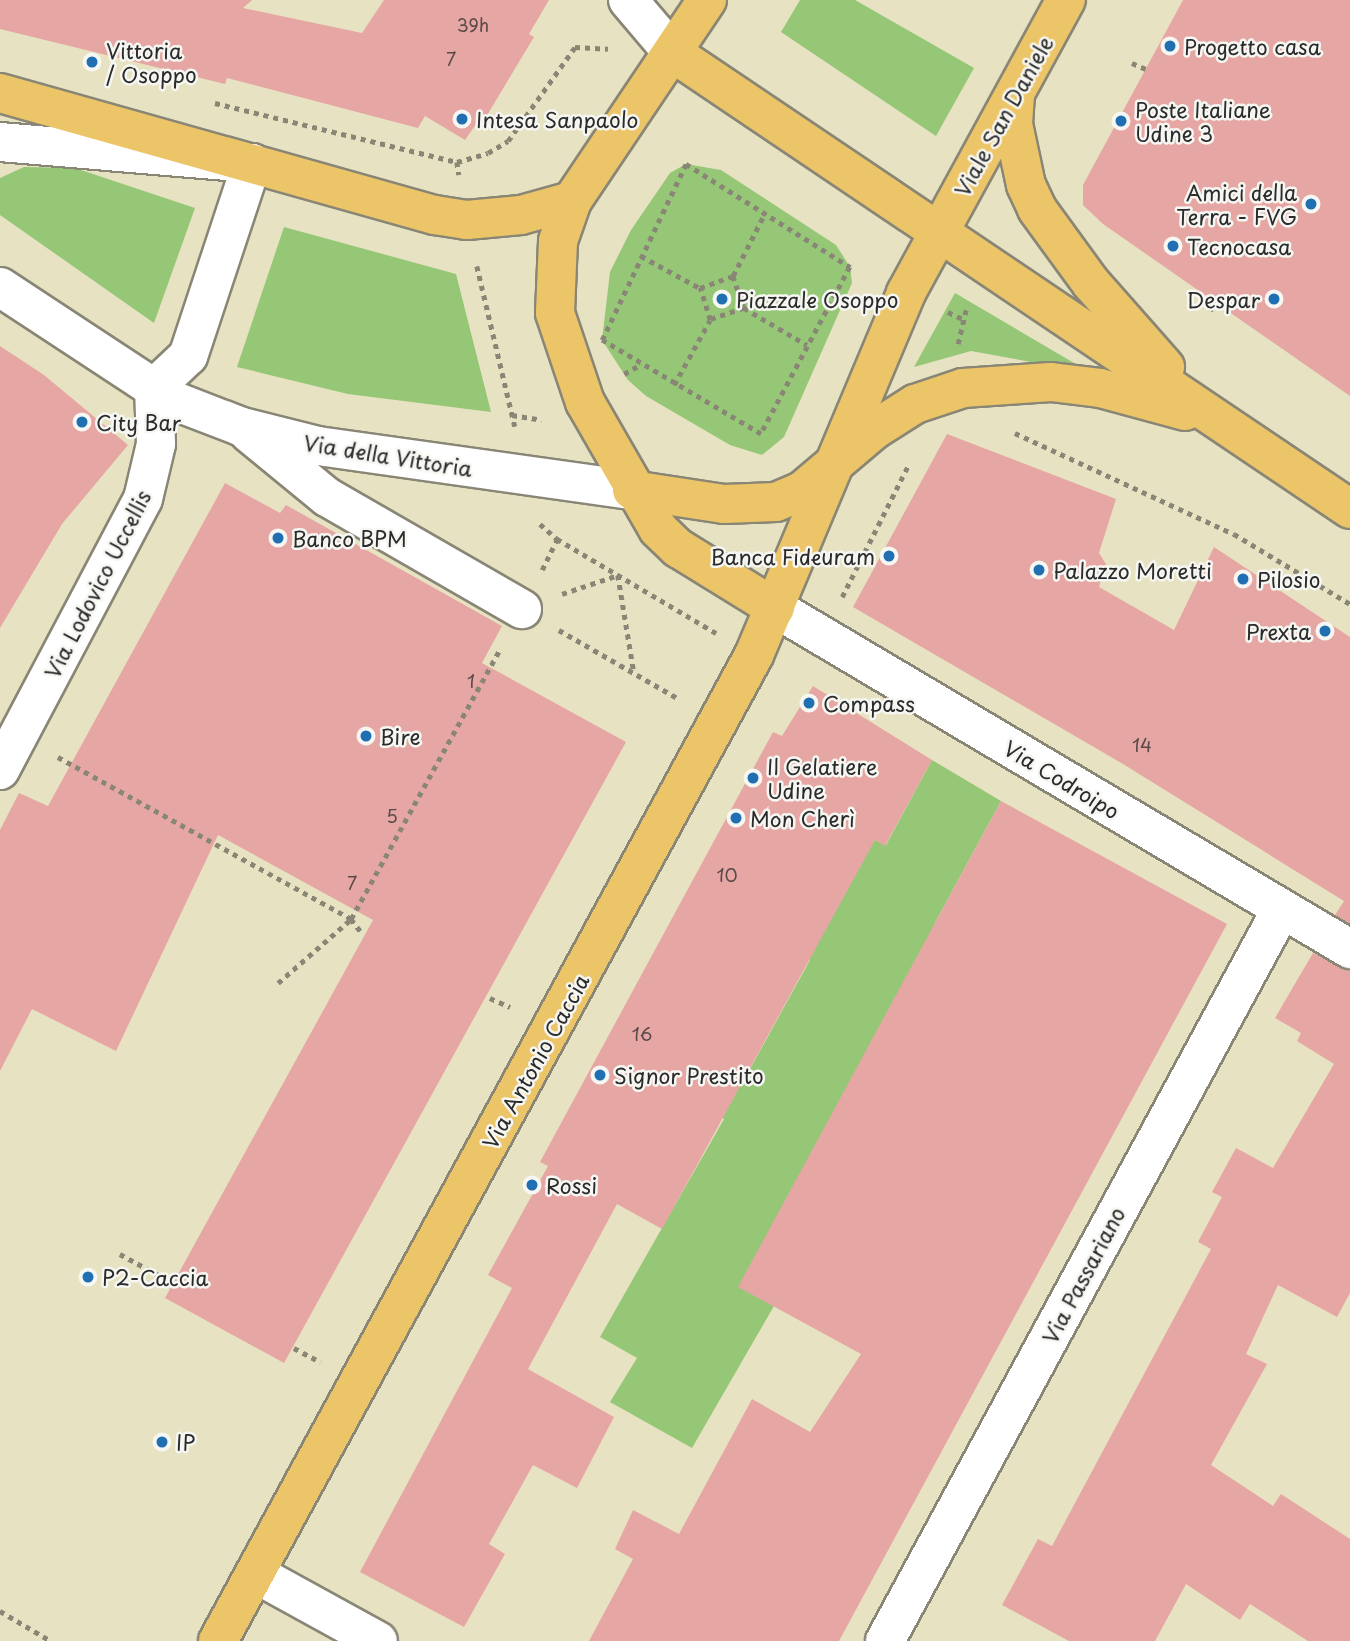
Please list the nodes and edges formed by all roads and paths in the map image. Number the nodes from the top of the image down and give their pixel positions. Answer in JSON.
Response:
{"nodes":[{"id":1,"x":628,"y":0,"type":"edge"},
{"id":2,"x":707,"y":0,"type":"edge"},
{"id":3,"x":1066,"y":0,"type":"edge"},
{"id":4,"x":673,"y":52,"type":"junction"},
{"id":5,"x":1132,"y":62,"type":"dead end"},
{"id":6,"x":1146,"y":69,"type":"dead end"},
{"id":7,"x":0,"y":93,"type":"edge"},
{"id":8,"x":1016,"y":93,"type":"junction"},
{"id":9,"x":207,"y":100,"type":"dead end"},
{"id":10,"x":0,"y":142,"type":"edge"},
{"id":11,"x":252,"y":163,"type":"junction"},
{"id":12,"x":572,"y":201,"type":"junction"},
{"id":13,"x":764,"y":215,"type":"junction"},
{"id":14,"x":940,"y":231,"type":"junction"},
{"id":15,"x":641,"y":257,"type":"junction"},
{"id":16,"x":733,"y":276,"type":"junction"},
{"id":17,"x":481,"y":284,"type":"dead end"},
{"id":18,"x":0,"y":288,"type":"edge"},
{"id":19,"x":699,"y":288,"type":"junction"},
{"id":20,"x":968,"y":301,"type":"dead end"},
{"id":21,"x":1214,"y":301,"type":"dead end"},
{"id":22,"x":744,"y":308,"type":"junction"},
{"id":23,"x":945,"y":311,"type":"dead end"},
{"id":24,"x":1210,"y":311,"type":"dead end"},
{"id":25,"x":962,"y":319,"type":"junction"},
{"id":26,"x":710,"y":320,"type":"junction"},
{"id":27,"x":807,"y":345,"type":"junction"},
{"id":28,"x":956,"y":355,"type":"dead end"},
{"id":29,"x":641,"y":364,"type":"junction"},
{"id":30,"x":624,"y":374,"type":"dead end"},
{"id":31,"x":674,"y":385,"type":"junction"},
{"id":32,"x":154,"y":387,"type":"junction"},
{"id":33,"x":1214,"y":419,"type":"junction"},
{"id":34,"x":547,"y":421,"type":"dead end"},
{"id":35,"x":242,"y":428,"type":"junction"},
{"id":36,"x":1008,"y":430,"type":"dead end"},
{"id":37,"x":913,"y":457,"type":"dead end"},
{"id":38,"x":828,"y":471,"type":"junction"},
{"id":39,"x":632,"y":489,"type":"junction"},
{"id":40,"x":1350,"y":509,"type":"edge"},
{"id":41,"x":541,"y":526,"type":"dead end"},
{"id":42,"x":618,"y":575,"type":"junction"},
{"id":43,"x":839,"y":603,"type":"dead end"},
{"id":44,"x":1350,"y":604,"type":"edge"},
{"id":45,"x":522,"y":608,"type":"junction"},
{"id":46,"x":775,"y":608,"type":"junction"},
{"id":47,"x":719,"y":635,"type":"dead end"},
{"id":48,"x":634,"y":673,"type":"junction"},
{"id":49,"x":682,"y":701,"type":"dead end"},
{"id":50,"x":18,"y":735,"type":"junction"},
{"id":51,"x":0,"y":770,"type":"edge"},
{"id":52,"x":1281,"y":910,"type":"junction"},
{"id":53,"x":351,"y":919,"type":"junction"},
{"id":54,"x":362,"y":933,"type":"dead end"},
{"id":55,"x":1350,"y":949,"type":"edge"},
{"id":56,"x":278,"y":983,"type":"dead end"},
{"id":57,"x":490,"y":998,"type":"dead end"},
{"id":58,"x":513,"y":1009,"type":"dead end"},
{"id":59,"x":121,"y":1254,"type":"dead end"},
{"id":60,"x":173,"y":1283,"type":"dead end"},
{"id":61,"x":293,"y":1348,"type":"dead end"},
{"id":62,"x":321,"y":1363,"type":"dead end"},
{"id":63,"x":256,"y":1574,"type":"junction"},
{"id":64,"x":0,"y":1612,"type":"edge"},
{"id":65,"x":51,"y":1641,"type":"edge"},
{"id":66,"x":218,"y":1641,"type":"edge"},
{"id":67,"x":378,"y":1641,"type":"edge"},
{"id":68,"x":885,"y":1641,"type":"edge"}],
"edges":[{"from":1,"to":4,"type":"street"},
{"from":2,"to":4,"type":"main road"},
{"from":3,"to":8,"type":"main road","name":"Viale San Daniele"},
{"from":4,"to":9,"type":"path"},
{"from":4,"to":12,"type":"main road"},
{"from":4,"to":14,"type":"main road"},
{"from":5,"to":6,"type":"path"},
{"from":7,"to":11,"type":"main road"},
{"from":8,"to":14,"type":"main road","name":"Viale San Daniele"},
{"from":8,"to":33,"type":"main road"},
{"from":10,"to":11,"type":"street"},
{"from":11,"to":12,"type":"main road"},
{"from":11,"to":32,"type":"street"},
{"from":12,"to":39,"type":"main road"},
{"from":13,"to":15,"type":"path"},
{"from":13,"to":16,"type":"path"},
{"from":13,"to":27,"type":"path"},
{"from":14,"to":33,"type":"main road"},
{"from":14,"to":38,"type":"main road"},
{"from":15,"to":19,"type":"path"},
{"from":15,"to":29,"type":"path"},
{"from":16,"to":19,"type":"path"},
{"from":16,"to":22,"type":"path"},
{"from":17,"to":34,"type":"path"},
{"from":18,"to":32,"type":"street","name":"Via della Vittoria"},
{"from":19,"to":26,"type":"path"},
{"from":20,"to":25,"type":"path"},
{"from":21,"to":24,"type":"path"},
{"from":22,"to":26,"type":"path"},
{"from":22,"to":27,"type":"path"},
{"from":23,"to":25,"type":"path"},
{"from":25,"to":28,"type":"path"},
{"from":26,"to":31,"type":"path"},
{"from":27,"to":31,"type":"path"},
{"from":29,"to":30,"type":"path"},
{"from":29,"to":31,"type":"path"},
{"from":32,"to":35,"type":"street","name":"Via della Vittoria"},
{"from":32,"to":50,"type":"street","name":"Via Lodovico Uccellis"},
{"from":33,"to":38,"type":"main road"},
{"from":33,"to":40,"type":"main road"},
{"from":35,"to":39,"type":"street","name":"Via della Vittoria"},
{"from":35,"to":45,"type":"street"},
{"from":36,"to":44,"type":"path"},
{"from":37,"to":43,"type":"path"},
{"from":38,"to":39,"type":"main road"},
{"from":38,"to":46,"type":"main road","name":"Via Antonio Caccia"},
{"from":39,"to":46,"type":"main road"},
{"from":41,"to":42,"type":"path"},
{"from":42,"to":45,"type":"path"},
{"from":42,"to":47,"type":"path"},
{"from":42,"to":48,"type":"path"},
{"from":45,"to":48,"type":"path"},
{"from":45,"to":53,"type":"path"},
{"from":46,"to":52,"type":"street","name":"Via Codroipo"},
{"from":46,"to":63,"type":"main road","name":"Via Antonio Caccia"},
{"from":48,"to":49,"type":"path"},
{"from":50,"to":51,"type":"street","name":"Via Lodovico Uccellis"},
{"from":50,"to":53,"type":"path"},
{"from":52,"to":55,"type":"street","name":"Via Codroipo"},
{"from":52,"to":68,"type":"street","name":"Via Passariano"},
{"from":53,"to":54,"type":"path"},
{"from":53,"to":56,"type":"path"},
{"from":57,"to":58,"type":"path"},
{"from":59,"to":60,"type":"path"},
{"from":61,"to":62,"type":"path"},
{"from":63,"to":66,"type":"main road","name":"Via Antonio Caccia"},
{"from":63,"to":67,"type":"street"},
{"from":64,"to":65,"type":"path"}]}
